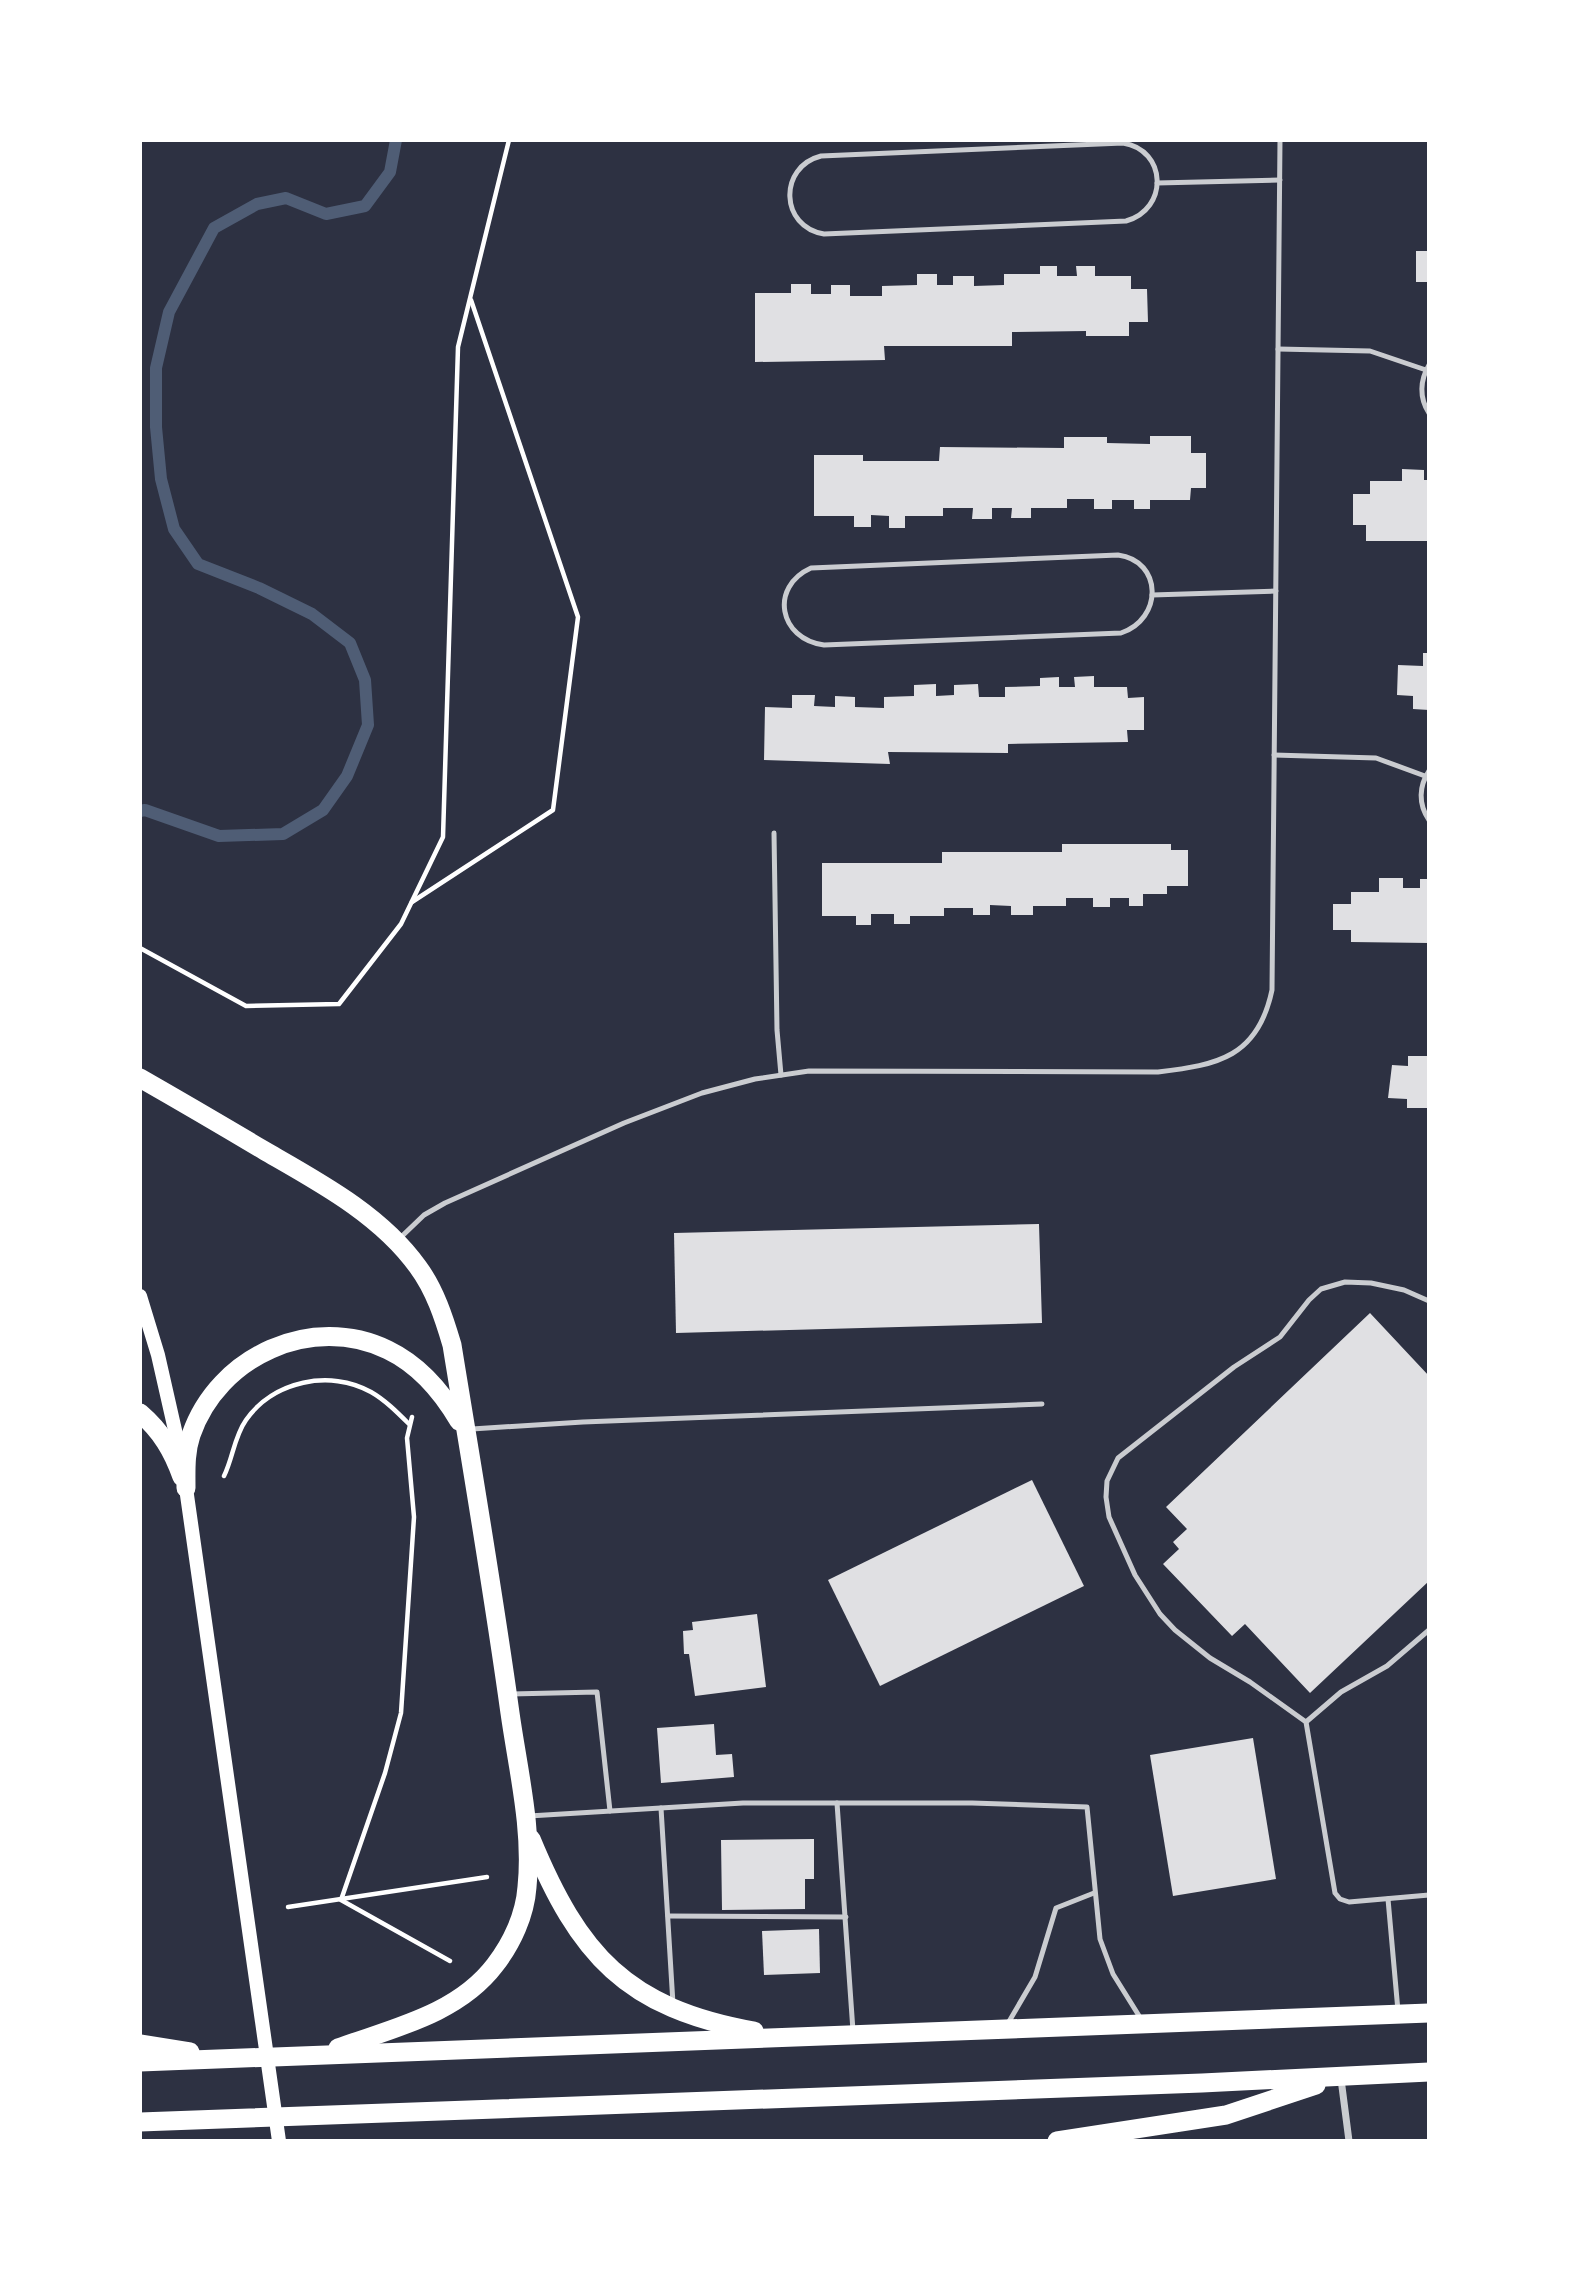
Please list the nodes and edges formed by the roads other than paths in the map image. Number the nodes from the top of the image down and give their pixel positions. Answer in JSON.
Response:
{"nodes":[{"id":1,"x":1280,"y":140,"type":"edge"},
{"id":2,"x":1280,"y":180,"type":"junction"},
{"id":3,"x":1157,"y":183,"type":"junction"},
{"id":4,"x":1278,"y":349,"type":"junction"},
{"id":5,"x":1427,"y":368,"type":"edge"},
{"id":6,"x":1429,"y":414,"type":"edge"},
{"id":7,"x":1276,"y":591,"type":"junction"},
{"id":8,"x":1152,"y":595,"type":"junction"},
{"id":9,"x":1274,"y":755,"type":"junction"},
{"id":10,"x":1427,"y":773,"type":"edge"},
{"id":11,"x":1429,"y":820,"type":"edge"},
{"id":12,"x":774,"y":833,"type":"dead end"},
{"id":13,"x":782,"y":1074,"type":"junction"},
{"id":14,"x":140,"y":1077,"type":"edge"},
{"id":15,"x":397,"y":1241,"type":"junction"},
{"id":16,"x":140,"y":1296,"type":"edge"},
{"id":17,"x":1429,"y":1301,"type":"edge"},
{"id":18,"x":1042,"y":1404,"type":"dead end"},
{"id":19,"x":140,"y":1412,"type":"edge"},
{"id":20,"x":465,"y":1430,"type":"junction"},
{"id":21,"x":186,"y":1488,"type":"junction"},
{"id":22,"x":1429,"y":1630,"type":"edge"},
{"id":23,"x":508,"y":1694,"type":"junction"},
{"id":24,"x":1306,"y":1723,"type":"junction"},
{"id":25,"x":837,"y":1803,"type":"junction"},
{"id":26,"x":661,"y":1808,"type":"junction"},
{"id":27,"x":610,"y":1811,"type":"junction"},
{"id":28,"x":526,"y":1824,"type":"junction"},
{"id":29,"x":1094,"y":1893,"type":"junction"},
{"id":30,"x":1429,"y":1895,"type":"edge"},
{"id":31,"x":1388,"y":1899,"type":"junction"},
{"id":32,"x":668,"y":1916,"type":"junction"},
{"id":33,"x":846,"y":1917,"type":"junction"},
{"id":34,"x":674,"y":2009,"type":"junction"},
{"id":35,"x":1429,"y":2013,"type":"edge"},
{"id":36,"x":1399,"y":2015,"type":"junction"},
{"id":37,"x":1144,"y":2025,"type":"junction"},
{"id":38,"x":1004,"y":2030,"type":"junction"},
{"id":39,"x":853,"y":2035,"type":"junction"},
{"id":40,"x":791,"y":2038,"type":"junction"},
{"id":41,"x":140,"y":2044,"type":"edge"},
{"id":42,"x":322,"y":2053,"type":"junction"},
{"id":43,"x":229,"y":2059,"type":"junction"},
{"id":44,"x":140,"y":2062,"type":"edge"},
{"id":45,"x":1429,"y":2072,"type":"edge"},
{"id":46,"x":1341,"y":2077,"type":"junction"},
{"id":47,"x":140,"y":2122,"type":"edge"},
{"id":48,"x":279,"y":2141,"type":"edge"},
{"id":49,"x":1058,"y":2141,"type":"edge"},
{"id":50,"x":1349,"y":2141,"type":"edge"}],
"edges":[{"from":1,"to":2,"type":"lane"},
{"from":2,"to":3,"type":"lane"},
{"from":2,"to":4,"type":"lane"},
{"from":3,"to":3,"type":"lane"},
{"from":4,"to":5,"type":"lane"},
{"from":4,"to":7,"type":"lane"},
{"from":5,"to":6,"type":"lane"},
{"from":7,"to":8,"type":"lane"},
{"from":7,"to":9,"type":"lane"},
{"from":8,"to":8,"type":"lane"},
{"from":9,"to":10,"type":"lane"},
{"from":9,"to":13,"type":"lane"},
{"from":10,"to":11,"type":"lane"},
{"from":12,"to":13,"type":"lane"},
{"from":13,"to":15,"type":"lane"},
{"from":14,"to":15,"type":"highway"},
{"from":15,"to":20,"type":"highway"},
{"from":16,"to":21,"type":"main road"},
{"from":17,"to":24,"type":"lane"},
{"from":18,"to":20,"type":"lane"},
{"from":19,"to":21,"type":"highway"},
{"from":20,"to":21,"type":"highway"},
{"from":20,"to":23,"type":"highway"},
{"from":21,"to":48,"type":"main road"},
{"from":22,"to":24,"type":"lane"},
{"from":23,"to":27,"type":"lane"},
{"from":23,"to":28,"type":"highway"},
{"from":24,"to":31,"type":"lane"},
{"from":25,"to":26,"type":"lane"},
{"from":25,"to":29,"type":"lane"},
{"from":25,"to":33,"type":"lane"},
{"from":26,"to":27,"type":"lane"},
{"from":26,"to":32,"type":"lane"},
{"from":27,"to":28,"type":"lane"},
{"from":28,"to":34,"type":"highway"},
{"from":28,"to":42,"type":"highway"},
{"from":29,"to":37,"type":"lane"},
{"from":29,"to":38,"type":"lane"},
{"from":30,"to":31,"type":"lane"},
{"from":31,"to":36,"type":"lane"},
{"from":32,"to":33,"type":"lane"},
{"from":32,"to":34,"type":"lane"},
{"from":33,"to":39,"type":"lane"},
{"from":34,"to":40,"type":"highway"},
{"from":35,"to":36,"type":"highway"},
{"from":36,"to":37,"type":"highway"},
{"from":37,"to":38,"type":"highway"},
{"from":38,"to":39,"type":"highway"},
{"from":39,"to":40,"type":"highway"},
{"from":40,"to":42,"type":"highway"},
{"from":41,"to":43,"type":"highway"},
{"from":42,"to":43,"type":"highway"},
{"from":43,"to":44,"type":"highway"},
{"from":45,"to":46,"type":"highway"},
{"from":46,"to":47,"type":"highway"},
{"from":46,"to":49,"type":"highway"},
{"from":46,"to":50,"type":"street"}]}
